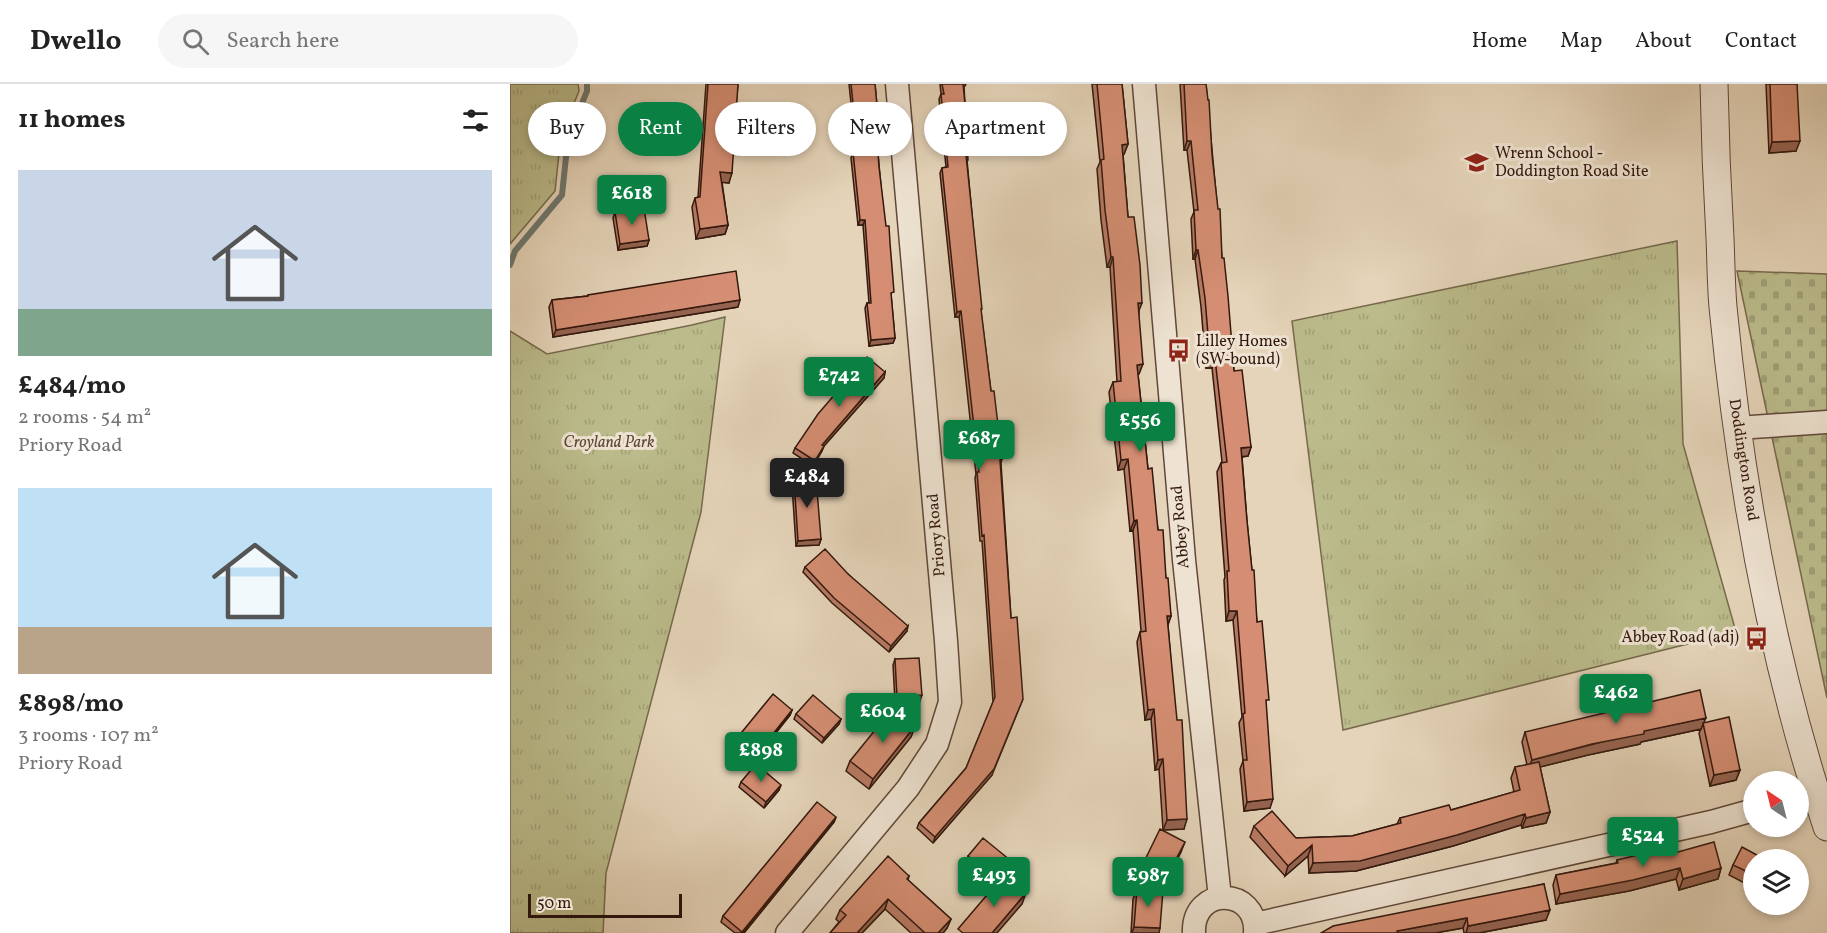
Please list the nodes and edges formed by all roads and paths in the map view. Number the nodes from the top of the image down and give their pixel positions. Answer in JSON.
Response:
{"nodes":[{"id":1,"x":897,"y":84,"type":"edge"},
{"id":2,"x":1144,"y":84,"type":"edge"},
{"id":3,"x":1714,"y":84,"type":"edge"},
{"id":4,"x":1827,"y":422,"type":"edge"},
{"id":5,"x":1737,"y":428,"type":"junction"},
{"id":6,"x":1804,"y":771,"type":"edge"},
{"id":7,"x":1809,"y":798,"type":"edge"},
{"id":8,"x":1743,"y":813,"type":"edge"},
{"id":9,"x":1827,"y":827,"type":"edge"},
{"id":10,"x":1220,"y":898,"type":"junction"},
{"id":11,"x":1255,"y":928,"type":"edge"},
{"id":12,"x":787,"y":933,"type":"edge"},
{"id":13,"x":1194,"y":933,"type":"edge"}],
"edges":[{"from":1,"to":12,"type":"street","name":"Priory Road"},
{"from":2,"to":10,"type":"street","name":"Abbey Road"},
{"from":3,"to":5,"type":"street","name":"Doddington Road"},
{"from":4,"to":5,"type":"street"},
{"from":5,"to":6,"type":"street","name":"Doddington Road"},
{"from":7,"to":9,"type":"street","name":"Doddington Road"},
{"from":8,"to":11,"type":"street"},
{"from":10,"to":11,"type":"street"},
{"from":10,"to":13,"type":"street"}]}
